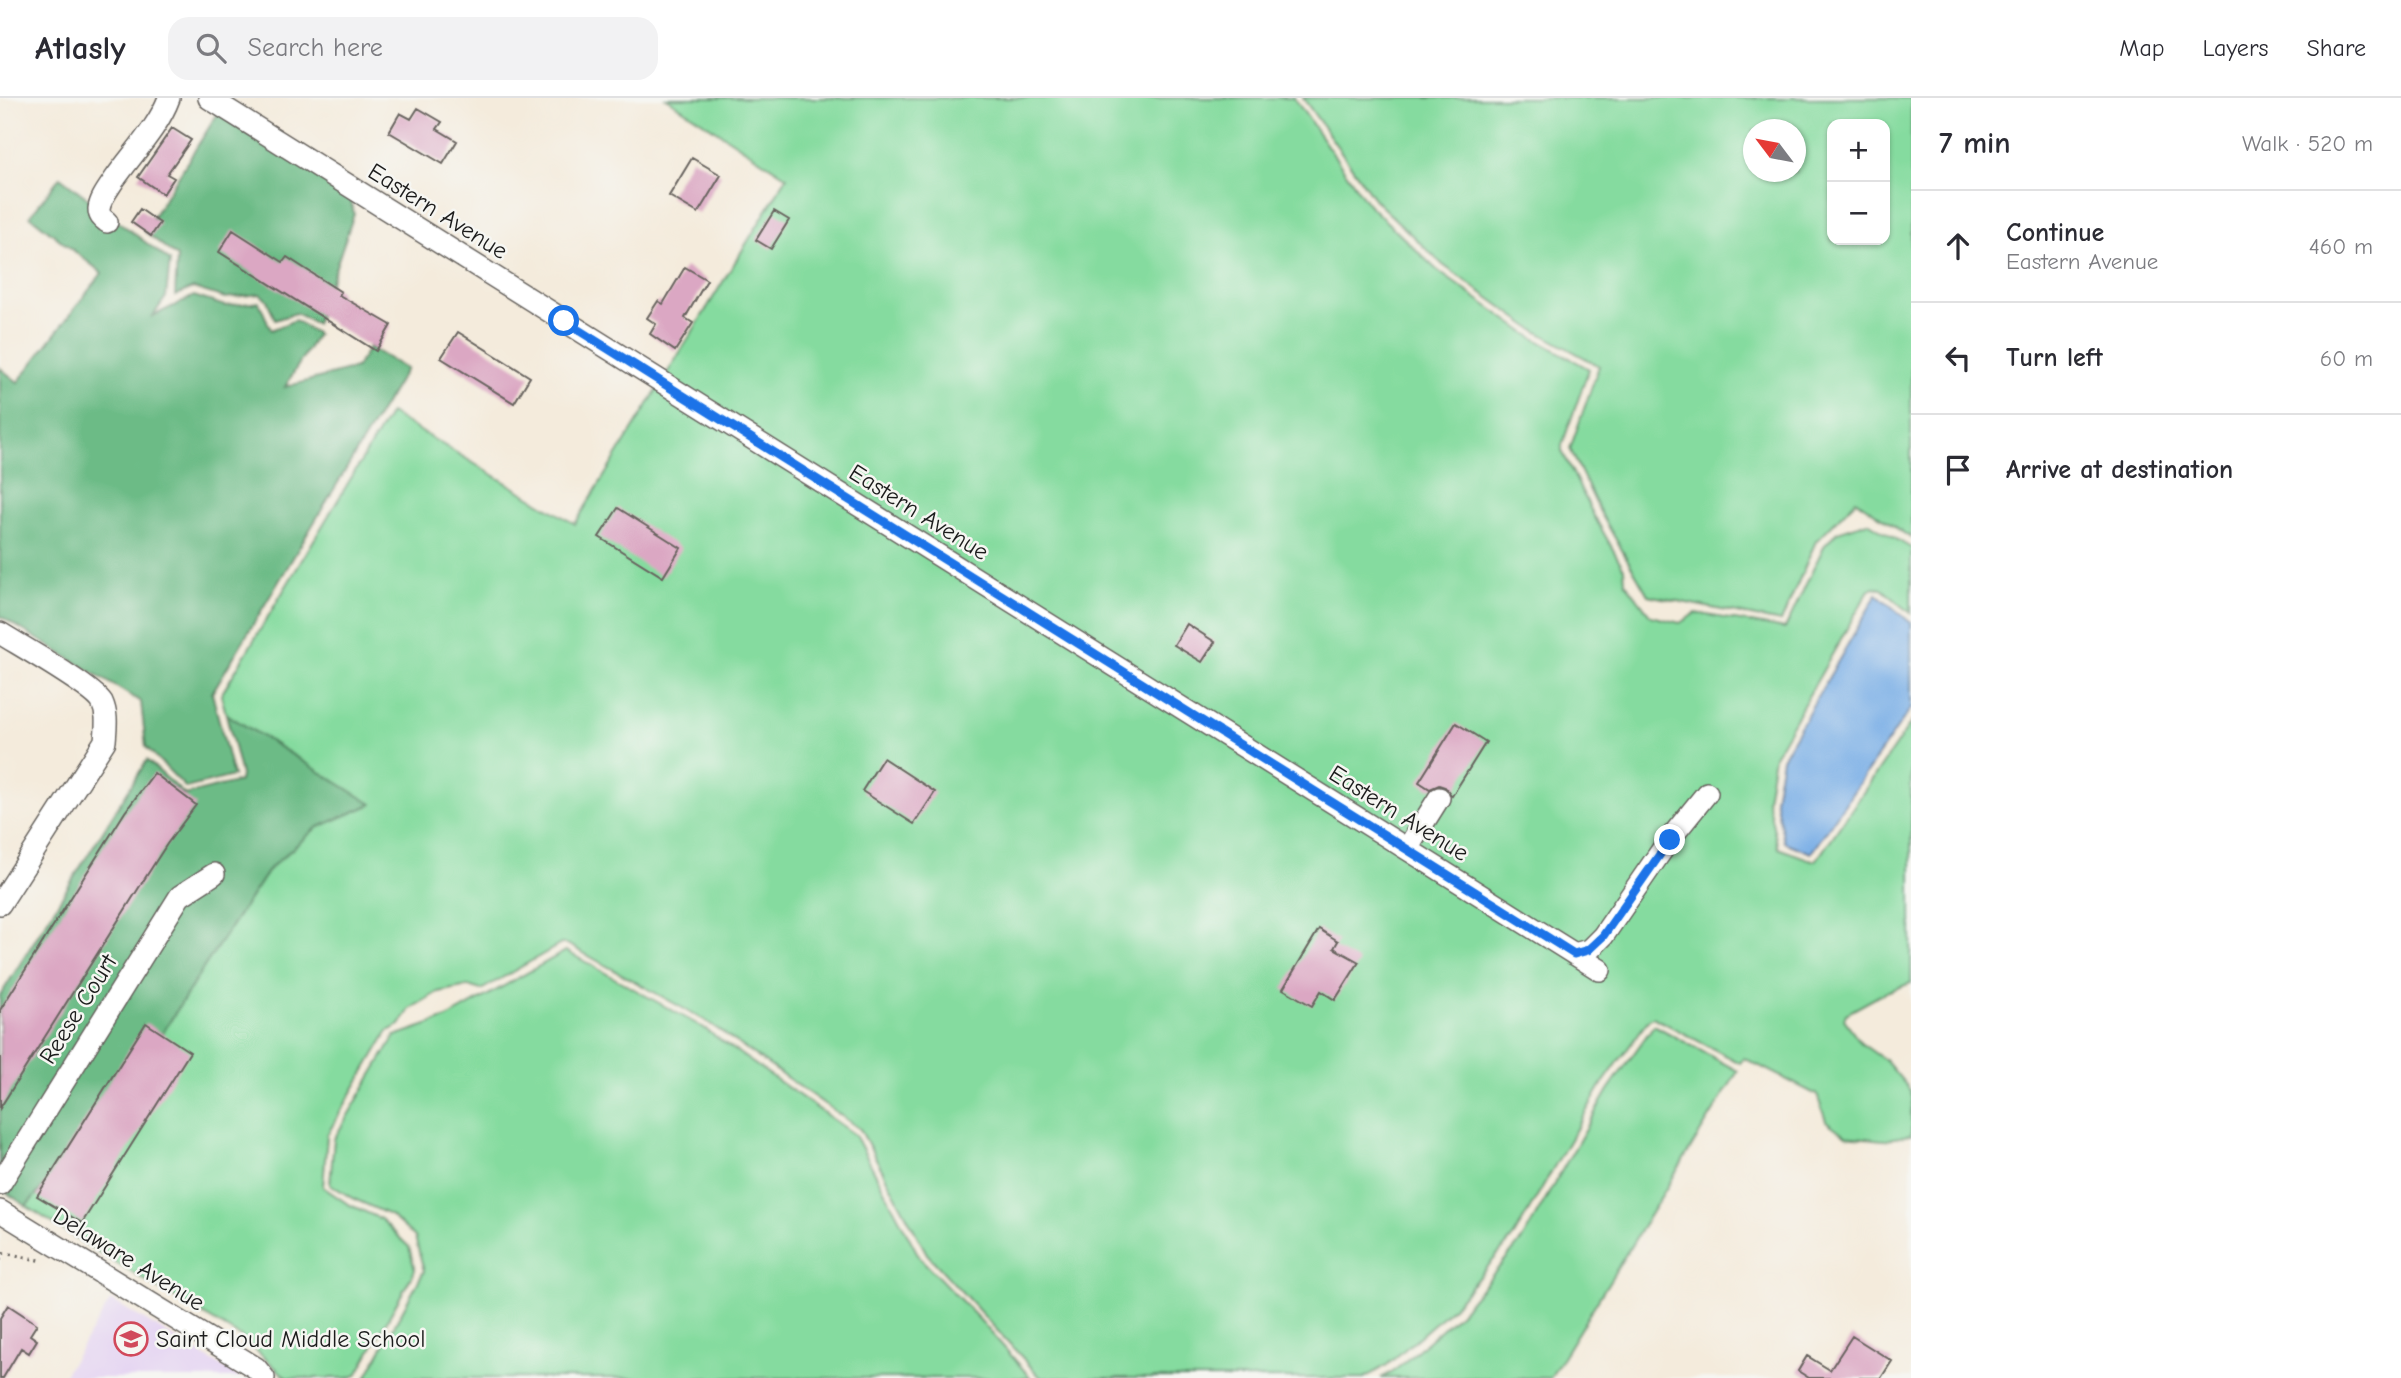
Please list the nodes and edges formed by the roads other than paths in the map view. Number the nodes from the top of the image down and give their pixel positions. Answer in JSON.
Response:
{"nodes":[{"id":1,"x":169,"y":98,"type":"edge"},
{"id":2,"x":209,"y":98,"type":"edge"},
{"id":3,"x":107,"y":222,"type":"dead end"},
{"id":4,"x":0,"y":634,"type":"edge"},
{"id":5,"x":1707,"y":793,"type":"dead end"},
{"id":6,"x":1439,"y":799,"type":"dead end"},
{"id":7,"x":1408,"y":849,"type":"junction"},
{"id":8,"x":214,"y":874,"type":"dead end"},
{"id":9,"x":0,"y":904,"type":"edge"},
{"id":10,"x":1574,"y":954,"type":"junction"},
{"id":11,"x":1600,"y":970,"type":"dead end"},
{"id":12,"x":0,"y":1184,"type":"edge"},
{"id":13,"x":1,"y":1215,"type":"edge"},
{"id":14,"x":264,"y":1378,"type":"edge"}],
"edges":[{"from":1,"to":3,"type":"street"},
{"from":2,"to":7,"type":"street","name":"Eastern Avenue"},
{"from":4,"to":9,"type":"street"},
{"from":5,"to":10,"type":"street"},
{"from":6,"to":7,"type":"street"},
{"from":7,"to":10,"type":"street","name":"Eastern Avenue"},
{"from":8,"to":12,"type":"street","name":"Reese Court"},
{"from":10,"to":11,"type":"street","name":"Eastern Avenue"},
{"from":13,"to":14,"type":"street","name":"Delaware Avenue"}]}
